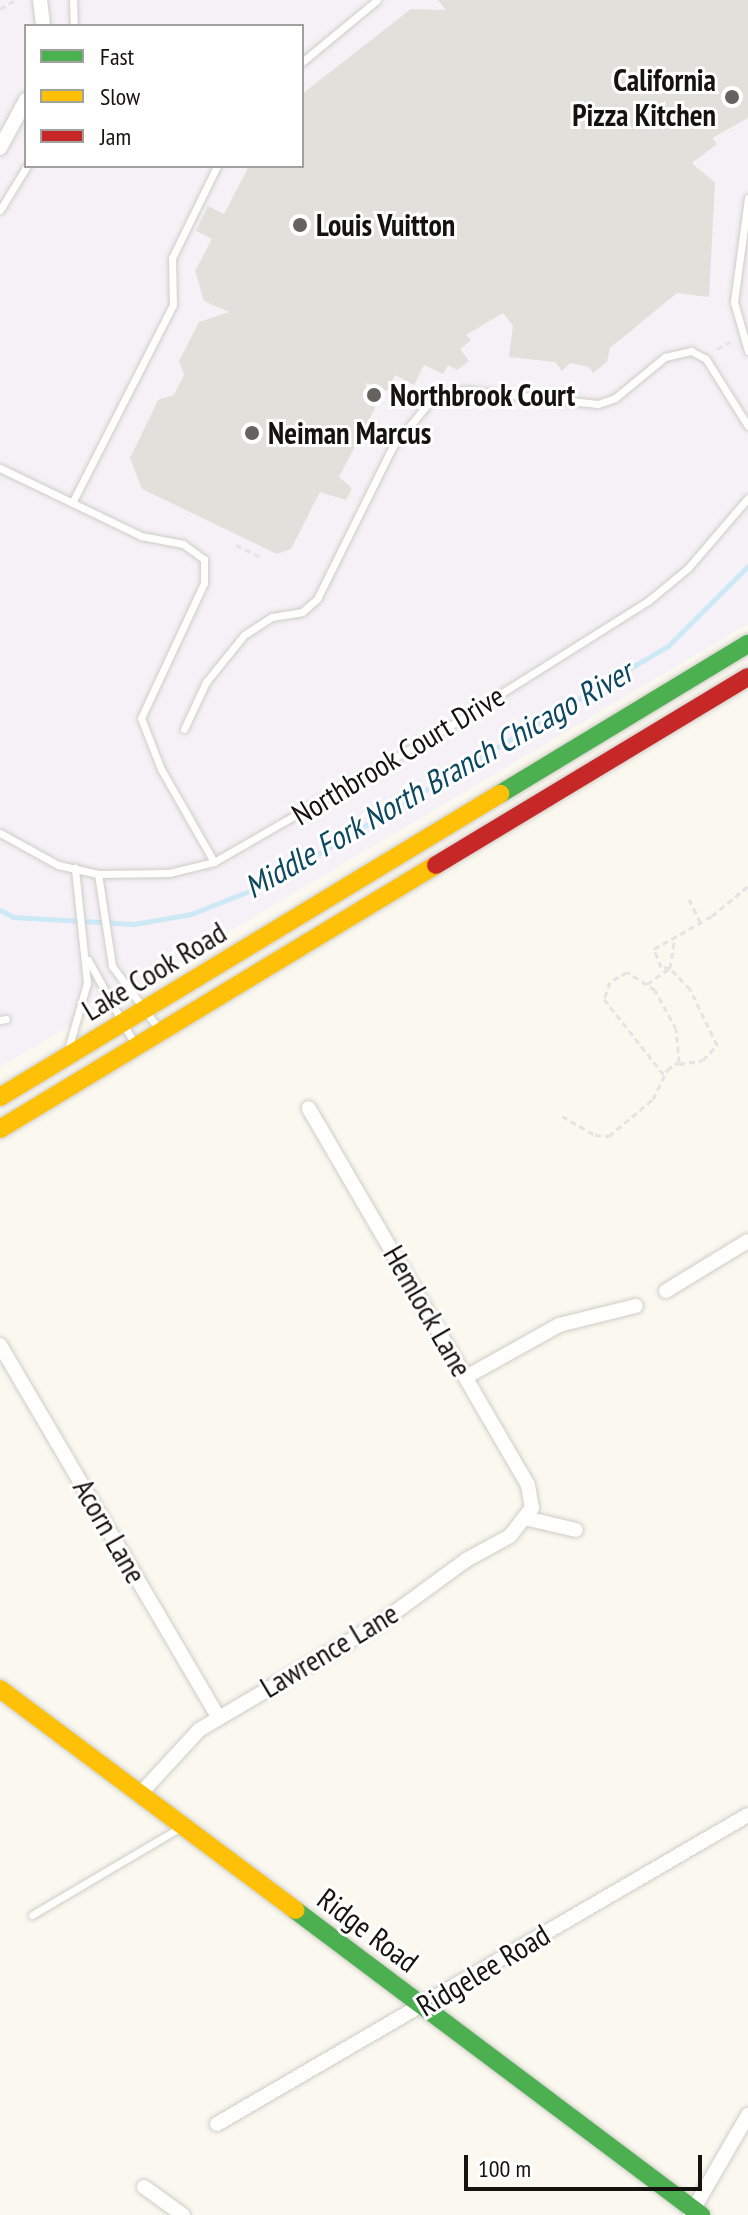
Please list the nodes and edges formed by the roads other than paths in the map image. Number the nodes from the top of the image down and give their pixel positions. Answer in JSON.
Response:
{"nodes":[{"id":1,"x":40,"y":0,"type":"edge"},
{"id":2,"x":73,"y":0,"type":"edge"},
{"id":3,"x":377,"y":0,"type":"edge"},
{"id":4,"x":43,"y":24,"type":"edge"},
{"id":5,"x":74,"y":24,"type":"edge"},
{"id":6,"x":304,"y":60,"type":"edge"},
{"id":7,"x":24,"y":104,"type":"edge"},
{"id":8,"x":0,"y":148,"type":"edge"},
{"id":9,"x":26,"y":168,"type":"edge"},
{"id":10,"x":216,"y":168,"type":"edge"},
{"id":11,"x":748,"y":198,"type":"edge"},
{"id":12,"x":0,"y":210,"type":"edge"},
{"id":13,"x":748,"y":351,"type":"edge"},
{"id":14,"x":748,"y":426,"type":"edge"},
{"id":15,"x":0,"y":468,"type":"edge"},
{"id":16,"x":748,"y":498,"type":"edge"},
{"id":17,"x":72,"y":503,"type":"junction"},
{"id":18,"x":748,"y":644,"type":"edge"},
{"id":19,"x":748,"y":677,"type":"edge"},
{"id":20,"x":184,"y":729,"type":"dead end"},
{"id":21,"x":0,"y":833,"type":"edge"},
{"id":22,"x":214,"y":862,"type":"junction"},
{"id":23,"x":75,"y":868,"type":"junction"},
{"id":24,"x":98,"y":874,"type":"junction"},
{"id":25,"x":86,"y":958,"type":"junction"},
{"id":26,"x":146,"y":1009,"type":"junction"},
{"id":27,"x":122,"y":1023,"type":"junction"},
{"id":28,"x":162,"y":1033,"type":"junction"},
{"id":29,"x":137,"y":1048,"type":"junction"},
{"id":30,"x":56,"y":1063,"type":"junction"},
{"id":31,"x":0,"y":1097,"type":"edge"},
{"id":32,"x":309,"y":1108,"type":"dead end"},
{"id":33,"x":0,"y":1129,"type":"edge"},
{"id":34,"x":748,"y":1241,"type":"edge"},
{"id":35,"x":666,"y":1291,"type":"dead end"},
{"id":36,"x":636,"y":1306,"type":"dead end"},
{"id":37,"x":0,"y":1345,"type":"edge"},
{"id":38,"x":466,"y":1377,"type":"junction"},
{"id":39,"x":529,"y":1519,"type":"junction"},
{"id":40,"x":576,"y":1530,"type":"dead end"},
{"id":41,"x":0,"y":1689,"type":"edge"},
{"id":42,"x":218,"y":1717,"type":"junction"},
{"id":43,"x":140,"y":1794,"type":"junction"},
{"id":44,"x":748,"y":1815,"type":"edge"},
{"id":45,"x":182,"y":1826,"type":"junction"},
{"id":46,"x":32,"y":1915,"type":"dead end"},
{"id":47,"x":422,"y":2005,"type":"junction"},
{"id":48,"x":748,"y":2115,"type":"edge"},
{"id":49,"x":217,"y":2124,"type":"dead end"},
{"id":50,"x":144,"y":2187,"type":"dead end"},
{"id":51,"x":695,"y":2213,"type":"edge"},
{"id":52,"x":183,"y":2215,"type":"edge"}],
"edges":[{"from":1,"to":4,"type":"street"},
{"from":2,"to":5,"type":"lane"},
{"from":3,"to":6,"type":"lane"},
{"from":7,"to":8,"type":"street"},
{"from":9,"to":12,"type":"lane"},
{"from":10,"to":17,"type":"lane"},
{"from":11,"to":13,"type":"lane"},
{"from":14,"to":20,"type":"lane"},
{"from":15,"to":17,"type":"lane"},
{"from":16,"to":22,"type":"lane","name":"Northbrook Court Drive"},
{"from":17,"to":22,"type":"lane"},
{"from":18,"to":26,"type":"main road","name":"Lake Cook Road"},
{"from":19,"to":28,"type":"main road","name":"Lake Cook Road"},
{"from":21,"to":23,"type":"lane","name":"Northbrook Court Drive"},
{"from":22,"to":24,"type":"lane","name":"Northbrook Court Drive"},
{"from":23,"to":24,"type":"lane","name":"Northbrook Court Drive"},
{"from":23,"to":25,"type":"lane"},
{"from":24,"to":26,"type":"lane"},
{"from":25,"to":27,"type":"lane"},
{"from":25,"to":30,"type":"lane"},
{"from":26,"to":27,"type":"main road","name":"Lake Cook Road"},
{"from":26,"to":28,"type":"lane"},
{"from":27,"to":29,"type":"lane"},
{"from":27,"to":30,"type":"main road","name":"Lake Cook Road"},
{"from":28,"to":29,"type":"main road","name":"Lake Cook Road"},
{"from":29,"to":33,"type":"main road","name":"Lake Cook Road"},
{"from":30,"to":31,"type":"main road","name":"Lake Cook Road"},
{"from":32,"to":38,"type":"street","name":"Hemlock Lane"},
{"from":34,"to":35,"type":"street"},
{"from":36,"to":38,"type":"street"},
{"from":37,"to":42,"type":"street","name":"Acorn Lane"},
{"from":38,"to":39,"type":"street","name":"Hemlock Lane"},
{"from":39,"to":40,"type":"street"},
{"from":39,"to":42,"type":"street","name":"Lawrence Lane"},
{"from":41,"to":43,"type":"main road","name":"Ridge Road"},
{"from":42,"to":43,"type":"street","name":"Lawrence Lane"},
{"from":43,"to":45,"type":"main road","name":"Ridge Road"},
{"from":44,"to":47,"type":"street","name":"Ridgelee Road"},
{"from":45,"to":46,"type":"lane"},
{"from":45,"to":47,"type":"main road","name":"Ridge Road"},
{"from":47,"to":49,"type":"street","name":"Ridgelee Road"},
{"from":47,"to":51,"type":"main road","name":"Ridge Road"},
{"from":48,"to":51,"type":"street"},
{"from":50,"to":52,"type":"street"}]}
